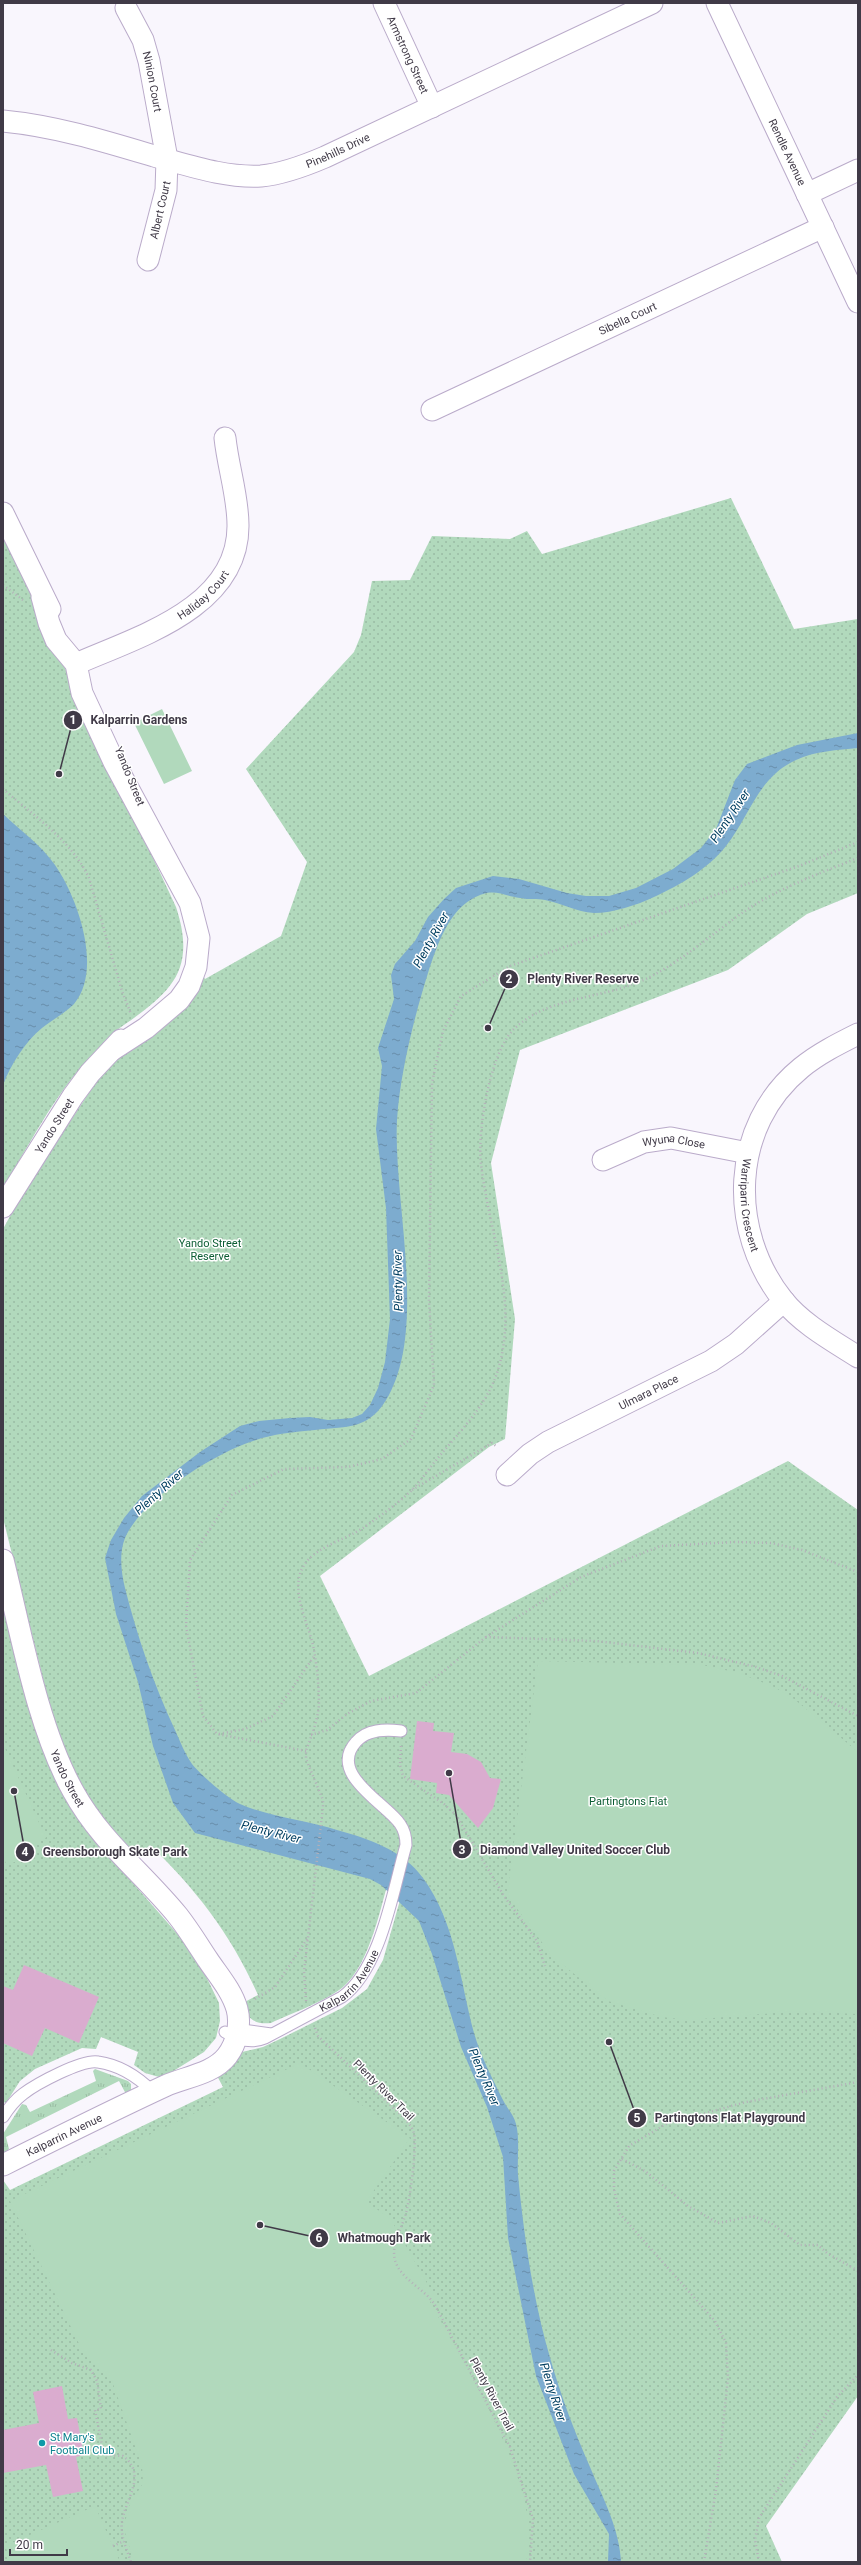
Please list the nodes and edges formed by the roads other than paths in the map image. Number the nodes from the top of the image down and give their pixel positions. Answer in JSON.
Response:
{"nodes":[{"id":1,"x":384,"y":3,"type":"edge"},
{"id":2,"x":652,"y":3,"type":"edge"},
{"id":3,"x":717,"y":3,"type":"edge"},
{"id":4,"x":126,"y":8,"type":"dead end"},
{"id":5,"x":432,"y":106,"type":"junction"},
{"id":6,"x":3,"y":121,"type":"edge"},
{"id":7,"x":167,"y":159,"type":"junction"},
{"id":8,"x":858,"y":170,"type":"edge"},
{"id":9,"x":807,"y":194,"type":"junction"},
{"id":10,"x":822,"y":227,"type":"junction"},
{"id":11,"x":148,"y":260,"type":"dead end"},
{"id":12,"x":858,"y":302,"type":"edge"},
{"id":13,"x":432,"y":410,"type":"dead end"},
{"id":14,"x":226,"y":438,"type":"dead end"},
{"id":15,"x":3,"y":513,"type":"edge"},
{"id":16,"x":81,"y":661,"type":"junction"},
{"id":17,"x":169,"y":867,"type":"junction"},
{"id":18,"x":858,"y":1034,"type":"edge"},
{"id":19,"x":112,"y":1050,"type":"junction"},
{"id":20,"x":748,"y":1153,"type":"junction"},
{"id":21,"x":603,"y":1160,"type":"dead end"},
{"id":22,"x":3,"y":1207,"type":"edge"},
{"id":23,"x":784,"y":1301,"type":"junction"},
{"id":24,"x":858,"y":1357,"type":"edge"},
{"id":25,"x":507,"y":1475,"type":"dead end"},
{"id":26,"x":3,"y":1560,"type":"edge"},
{"id":27,"x":401,"y":1731,"type":"road end"},
{"id":28,"x":234,"y":2026,"type":"junction"},
{"id":29,"x":160,"y":2088,"type":"junction"},
{"id":30,"x":3,"y":2117,"type":"edge"},
{"id":31,"x":3,"y":2164,"type":"edge"}],
"edges":[{"from":1,"to":5,"type":"street","name":"Armstrong Street"},
{"from":2,"to":5,"type":"street","name":"Pinehills Drive"},
{"from":3,"to":9,"type":"street","name":"Rendle Avenue"},
{"from":4,"to":7,"type":"street","name":"Ninion Court"},
{"from":5,"to":7,"type":"street","name":"Pinehills Drive"},
{"from":6,"to":7,"type":"street","name":"Pinehills Drive"},
{"from":7,"to":11,"type":"street","name":"Albert Court"},
{"from":8,"to":9,"type":"street"},
{"from":9,"to":10,"type":"street","name":"Rendle Avenue"},
{"from":10,"to":12,"type":"street","name":"Rendle Avenue"},
{"from":10,"to":13,"type":"street","name":"Sibella Court"},
{"from":14,"to":16,"type":"street","name":"Haliday Court"},
{"from":15,"to":16,"type":"street"},
{"from":16,"to":17,"type":"street","name":"Yando Street"},
{"from":17,"to":19,"type":"street","name":"Yando Street"},
{"from":17,"to":19,"type":"street","name":"Yando Street"},
{"from":18,"to":20,"type":"street","name":"Warriparri Crescent"},
{"from":19,"to":22,"type":"street","name":"Yando Street"},
{"from":20,"to":21,"type":"street","name":"Wyuna Close"},
{"from":20,"to":23,"type":"street","name":"Warriparri Crescent"},
{"from":23,"to":24,"type":"street","name":"Warriparri Crescent"},
{"from":23,"to":25,"type":"street","name":"Ulmara Place"},
{"from":26,"to":28,"type":"street","name":"Yando Street"},
{"from":27,"to":28,"type":"lane","name":"Kalparrin Avenue"},
{"from":28,"to":29,"type":"street","name":"Kalparrin Avenue"},
{"from":29,"to":30,"type":"lane"},
{"from":29,"to":31,"type":"street","name":"Kalparrin Avenue"}]}
